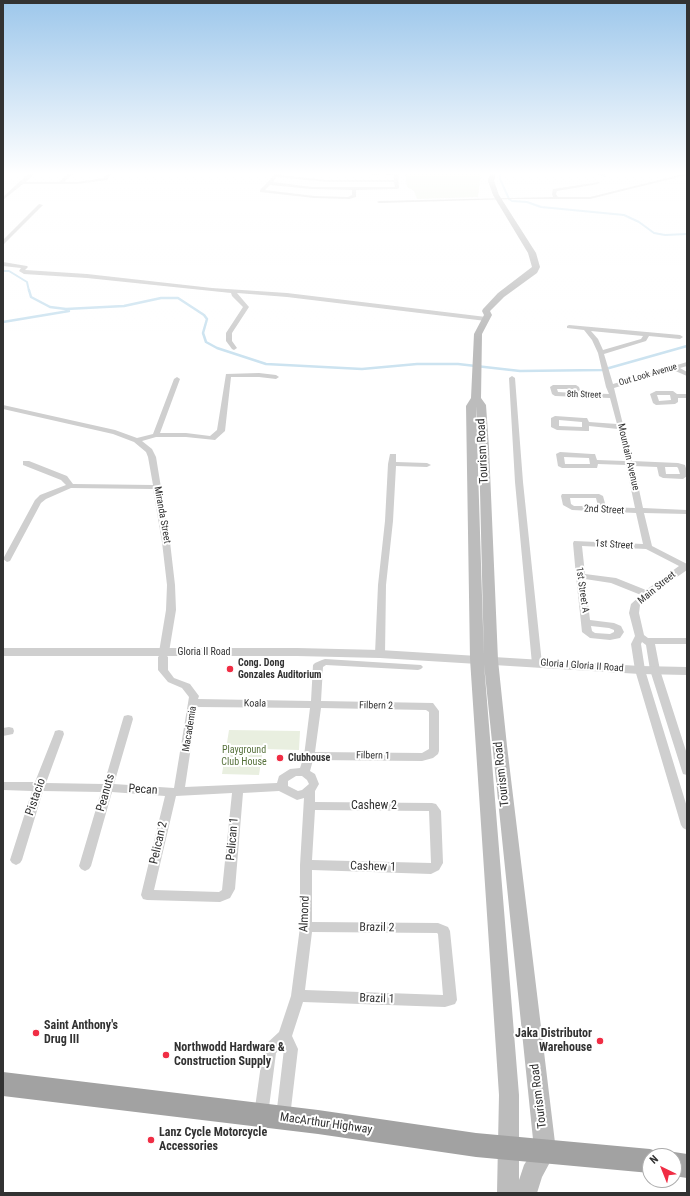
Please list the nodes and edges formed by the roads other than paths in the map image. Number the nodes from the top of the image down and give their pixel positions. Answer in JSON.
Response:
{"nodes":[{"id":1,"x":18,"y":228,"type":"edge"},
{"id":2,"x":520,"y":228,"type":"edge"},
{"id":3,"x":524,"y":228,"type":"edge"},
{"id":4,"x":3,"y":243,"type":"edge"},
{"id":5,"x":3,"y":264,"type":"edge"},
{"id":6,"x":234,"y":291,"type":"junction"},
{"id":7,"x":487,"y":317,"type":"junction"},
{"id":8,"x":569,"y":327,"type":"dead end"},
{"id":9,"x":586,"y":329,"type":"junction"},
{"id":10,"x":647,"y":334,"type":"junction"},
{"id":11,"x":680,"y":337,"type":"dead end"},
{"id":12,"x":234,"y":348,"type":"dead end"},
{"id":13,"x":601,"y":353,"type":"junction"},
{"id":14,"x":687,"y":364,"type":"edge"},
{"id":15,"x":674,"y":368,"type":"junction"},
{"id":16,"x":687,"y":374,"type":"edge"},
{"id":17,"x":276,"y":377,"type":"dead end"},
{"id":18,"x":512,"y":378,"type":"dead end"},
{"id":19,"x":177,"y":379,"type":"dead end"},
{"id":20,"x":609,"y":387,"type":"junction"},
{"id":21,"x":555,"y":394,"type":"dead end"},
{"id":22,"x":613,"y":396,"type":"junction"},
{"id":23,"x":675,"y":396,"type":"dead end"},
{"id":24,"x":687,"y":396,"type":"edge"},
{"id":25,"x":3,"y":407,"type":"edge"},
{"id":26,"x":586,"y":424,"type":"dead end"},
{"id":27,"x":621,"y":427,"type":"junction"},
{"id":28,"x":156,"y":435,"type":"junction"},
{"id":29,"x":137,"y":440,"type":"junction"},
{"id":30,"x":594,"y":462,"type":"dead end"},
{"id":31,"x":26,"y":463,"type":"dead end"},
{"id":32,"x":629,"y":464,"type":"junction"},
{"id":33,"x":660,"y":464,"type":"junction"},
{"id":34,"x":427,"y":465,"type":"dead end"},
{"id":35,"x":70,"y":486,"type":"junction"},
{"id":36,"x":157,"y":487,"type":"junction"},
{"id":37,"x":603,"y":509,"type":"junction"},
{"id":38,"x":641,"y":512,"type":"junction"},
{"id":39,"x":687,"y":512,"type":"edge"},
{"id":40,"x":580,"y":543,"type":"joint"},
{"id":41,"x":648,"y":547,"type":"junction"},
{"id":42,"x":7,"y":559,"type":"dead end"},
{"id":43,"x":686,"y":567,"type":"edge"},
{"id":44,"x":580,"y":576,"type":"junction"},
{"id":45,"x":647,"y":594,"type":"junction"},
{"id":46,"x":586,"y":622,"type":"junction"},
{"id":47,"x":644,"y":638,"type":"junction"},
{"id":48,"x":687,"y":641,"type":"edge"},
{"id":49,"x":3,"y":652,"type":"edge"},
{"id":50,"x":380,"y":654,"type":"junction"},
{"id":51,"x":638,"y":654,"type":"junction"},
{"id":52,"x":652,"y":654,"type":"junction"},
{"id":53,"x":164,"y":655,"type":"junction"},
{"id":54,"x":484,"y":660,"type":"junction"},
{"id":55,"x":538,"y":664,"type":"junction"},
{"id":56,"x":418,"y":667,"type":"dead end"},
{"id":57,"x":640,"y":670,"type":"junction"},
{"id":58,"x":655,"y":670,"type":"junction"},
{"id":59,"x":687,"y":671,"type":"edge"},
{"id":60,"x":194,"y":703,"type":"junction"},
{"id":61,"x":316,"y":705,"type":"junction"},
{"id":62,"x":128,"y":719,"type":"dead end"},
{"id":63,"x":59,"y":734,"type":"dead end"},
{"id":64,"x":434,"y":751,"type":"joint"},
{"id":65,"x":309,"y":756,"type":"junction"},
{"id":66,"x":687,"y":771,"type":"edge"},
{"id":67,"x":304,"y":772,"type":"junction"},
{"id":68,"x":3,"y":786,"type":"edge"},
{"id":69,"x":282,"y":786,"type":"junction"},
{"id":70,"x":38,"y":787,"type":"junction"},
{"id":71,"x":108,"y":788,"type":"junction"},
{"id":72,"x":238,"y":790,"type":"junction"},
{"id":73,"x":310,"y":790,"type":"junction"},
{"id":74,"x":175,"y":792,"type":"junction"},
{"id":75,"x":310,"y":806,"type":"junction"},
{"id":76,"x":687,"y":825,"type":"edge"},
{"id":77,"x":16,"y":860,"type":"dead end"},
{"id":78,"x":437,"y":864,"type":"joint"},
{"id":79,"x":306,"y":865,"type":"junction"},
{"id":80,"x":85,"y":866,"type":"dead end"},
{"id":81,"x":147,"y":895,"type":"joint"},
{"id":82,"x":306,"y":927,"type":"junction"},
{"id":83,"x":450,"y":994,"type":"joint"},
{"id":84,"x":298,"y":996,"type":"junction"},
{"id":85,"x":285,"y":1036,"type":"junction"},
{"id":86,"x":3,"y":1084,"type":"edge"},
{"id":87,"x":272,"y":1116,"type":"junction"},
{"id":88,"x":509,"y":1148,"type":"junction"},
{"id":89,"x":545,"y":1151,"type":"junction"},
{"id":90,"x":642,"y":1160,"type":"edge"},
{"id":91,"x":508,"y":1193,"type":"edge"},
{"id":92,"x":526,"y":1193,"type":"edge"}],
"edges":[{"from":1,"to":4,"type":"street"},
{"from":2,"to":7,"type":"main road","name":"Tourism Road"},
{"from":3,"to":7,"type":"main road","name":"Tourism Road"},
{"from":5,"to":6,"type":"street"},
{"from":6,"to":7,"type":"street"},
{"from":6,"to":12,"type":"street"},
{"from":7,"to":54,"type":"main road","name":"Tourism Road"},
{"from":8,"to":9,"type":"street"},
{"from":9,"to":10,"type":"street"},
{"from":9,"to":13,"type":"street","name":"Mountain Avenue"},
{"from":10,"to":11,"type":"street"},
{"from":10,"to":13,"type":"street"},
{"from":13,"to":20,"type":"street","name":"Mountain Avenue"},
{"from":14,"to":15,"type":"street","name":"Out Look Avenue"},
{"from":15,"to":16,"type":"street"},
{"from":15,"to":20,"type":"street","name":"Out Look Avenue"},
{"from":17,"to":28,"type":"street"},
{"from":18,"to":55,"type":"street"},
{"from":19,"to":28,"type":"street"},
{"from":20,"to":22,"type":"street","name":"Mountain Avenue"},
{"from":21,"to":22,"type":"street","name":"8th Street"},
{"from":22,"to":27,"type":"street","name":"Mountain Avenue"},
{"from":23,"to":24,"type":"street"},
{"from":25,"to":29,"type":"street","name":"Miranda Street"},
{"from":26,"to":27,"type":"street"},
{"from":27,"to":32,"type":"street","name":"Mountain Avenue"},
{"from":28,"to":29,"type":"street"},
{"from":29,"to":36,"type":"street","name":"Miranda Street"},
{"from":30,"to":32,"type":"street"},
{"from":31,"to":35,"type":"street"},
{"from":32,"to":33,"type":"street"},
{"from":32,"to":38,"type":"street","name":"Mountain Avenue"},
{"from":33,"to":33,"type":"street"},
{"from":34,"to":50,"type":"street"},
{"from":35,"to":36,"type":"street"},
{"from":35,"to":42,"type":"street"},
{"from":36,"to":53,"type":"street","name":"Miranda Street"},
{"from":37,"to":37,"type":"street","name":"2nd Street"},
{"from":37,"to":38,"type":"street","name":"2nd Street"},
{"from":38,"to":39,"type":"street","name":"2nd Street"},
{"from":38,"to":41,"type":"street","name":"Mountain Avenue"},
{"from":40,"to":41,"type":"street","name":"1st Street"},
{"from":40,"to":44,"type":"street","name":"1st Street A"},
{"from":41,"to":43,"type":"street"},
{"from":43,"to":45,"type":"street","name":"Main Street"},
{"from":44,"to":45,"type":"street"},
{"from":44,"to":46,"type":"street","name":"1st Street A"},
{"from":45,"to":47,"type":"street","name":"Main Street"},
{"from":46,"to":46,"type":"street","name":"1st Street A"},
{"from":47,"to":48,"type":"street"},
{"from":47,"to":51,"type":"street"},
{"from":47,"to":52,"type":"street","name":"Main Street"},
{"from":49,"to":53,"type":"street","name":"Gloria II Road"},
{"from":50,"to":53,"type":"street","name":"Gloria II Road"},
{"from":50,"to":54,"type":"street","name":"Gloria II Road"},
{"from":51,"to":52,"type":"street"},
{"from":51,"to":57,"type":"street"},
{"from":52,"to":58,"type":"street","name":"Main Street"},
{"from":53,"to":60,"type":"street","name":"Macademia"},
{"from":54,"to":55,"type":"street","name":"Gloria I Gloria II Road"},
{"from":54,"to":88,"type":"main road","name":"Tourism Road"},
{"from":54,"to":89,"type":"main road","name":"Tourism Road"},
{"from":55,"to":57,"type":"street","name":"Gloria I Gloria II Road"},
{"from":56,"to":61,"type":"street"},
{"from":57,"to":58,"type":"street","name":"Gloria I Gloria II Road"},
{"from":57,"to":76,"type":"street"},
{"from":58,"to":59,"type":"street","name":"Gloria I Gloria II Road"},
{"from":58,"to":66,"type":"street","name":"Main Street"},
{"from":60,"to":61,"type":"street","name":"Koala"},
{"from":60,"to":74,"type":"street","name":"Macademia"},
{"from":61,"to":64,"type":"street","name":"Filbern 2"},
{"from":61,"to":65,"type":"street"},
{"from":62,"to":71,"type":"street","name":"Peanuts"},
{"from":63,"to":70,"type":"street","name":"Pistacio"},
{"from":64,"to":65,"type":"street","name":"Filbern 1"},
{"from":65,"to":67,"type":"street"},
{"from":67,"to":69,"type":"street"},
{"from":67,"to":73,"type":"street"},
{"from":68,"to":70,"type":"street","name":"Pecan"},
{"from":69,"to":72,"type":"street","name":"Pecan"},
{"from":69,"to":73,"type":"street"},
{"from":70,"to":71,"type":"street","name":"Pecan"},
{"from":70,"to":77,"type":"street","name":"Pistacio"},
{"from":71,"to":74,"type":"street","name":"Pecan"},
{"from":71,"to":80,"type":"street","name":"Peanuts"},
{"from":72,"to":74,"type":"street","name":"Pecan"},
{"from":72,"to":81,"type":"street","name":"Pelican 1"},
{"from":73,"to":75,"type":"street","name":"Almond"},
{"from":74,"to":81,"type":"street","name":"Pelican 2"},
{"from":75,"to":78,"type":"street","name":"Cashew 2"},
{"from":75,"to":79,"type":"street","name":"Almond"},
{"from":78,"to":79,"type":"street","name":"Cashew 1"},
{"from":79,"to":82,"type":"street","name":"Almond"},
{"from":82,"to":83,"type":"street","name":"Brazil 2"},
{"from":82,"to":84,"type":"street","name":"Almond"},
{"from":83,"to":84,"type":"street","name":"Brazil 1"},
{"from":84,"to":85,"type":"street","name":"Almond"},
{"from":85,"to":87,"type":"street"},
{"from":85,"to":87,"type":"street","name":"Almond"},
{"from":86,"to":87,"type":"highway","name":"MacArthur Highway"},
{"from":87,"to":88,"type":"highway","name":"MacArthur Highway"},
{"from":88,"to":89,"type":"highway","name":"MacArthur Highway"},
{"from":88,"to":91,"type":"main road","name":"Tourism Road"},
{"from":89,"to":90,"type":"highway","name":"MacArthur Highway"},
{"from":89,"to":92,"type":"main road"}]}
